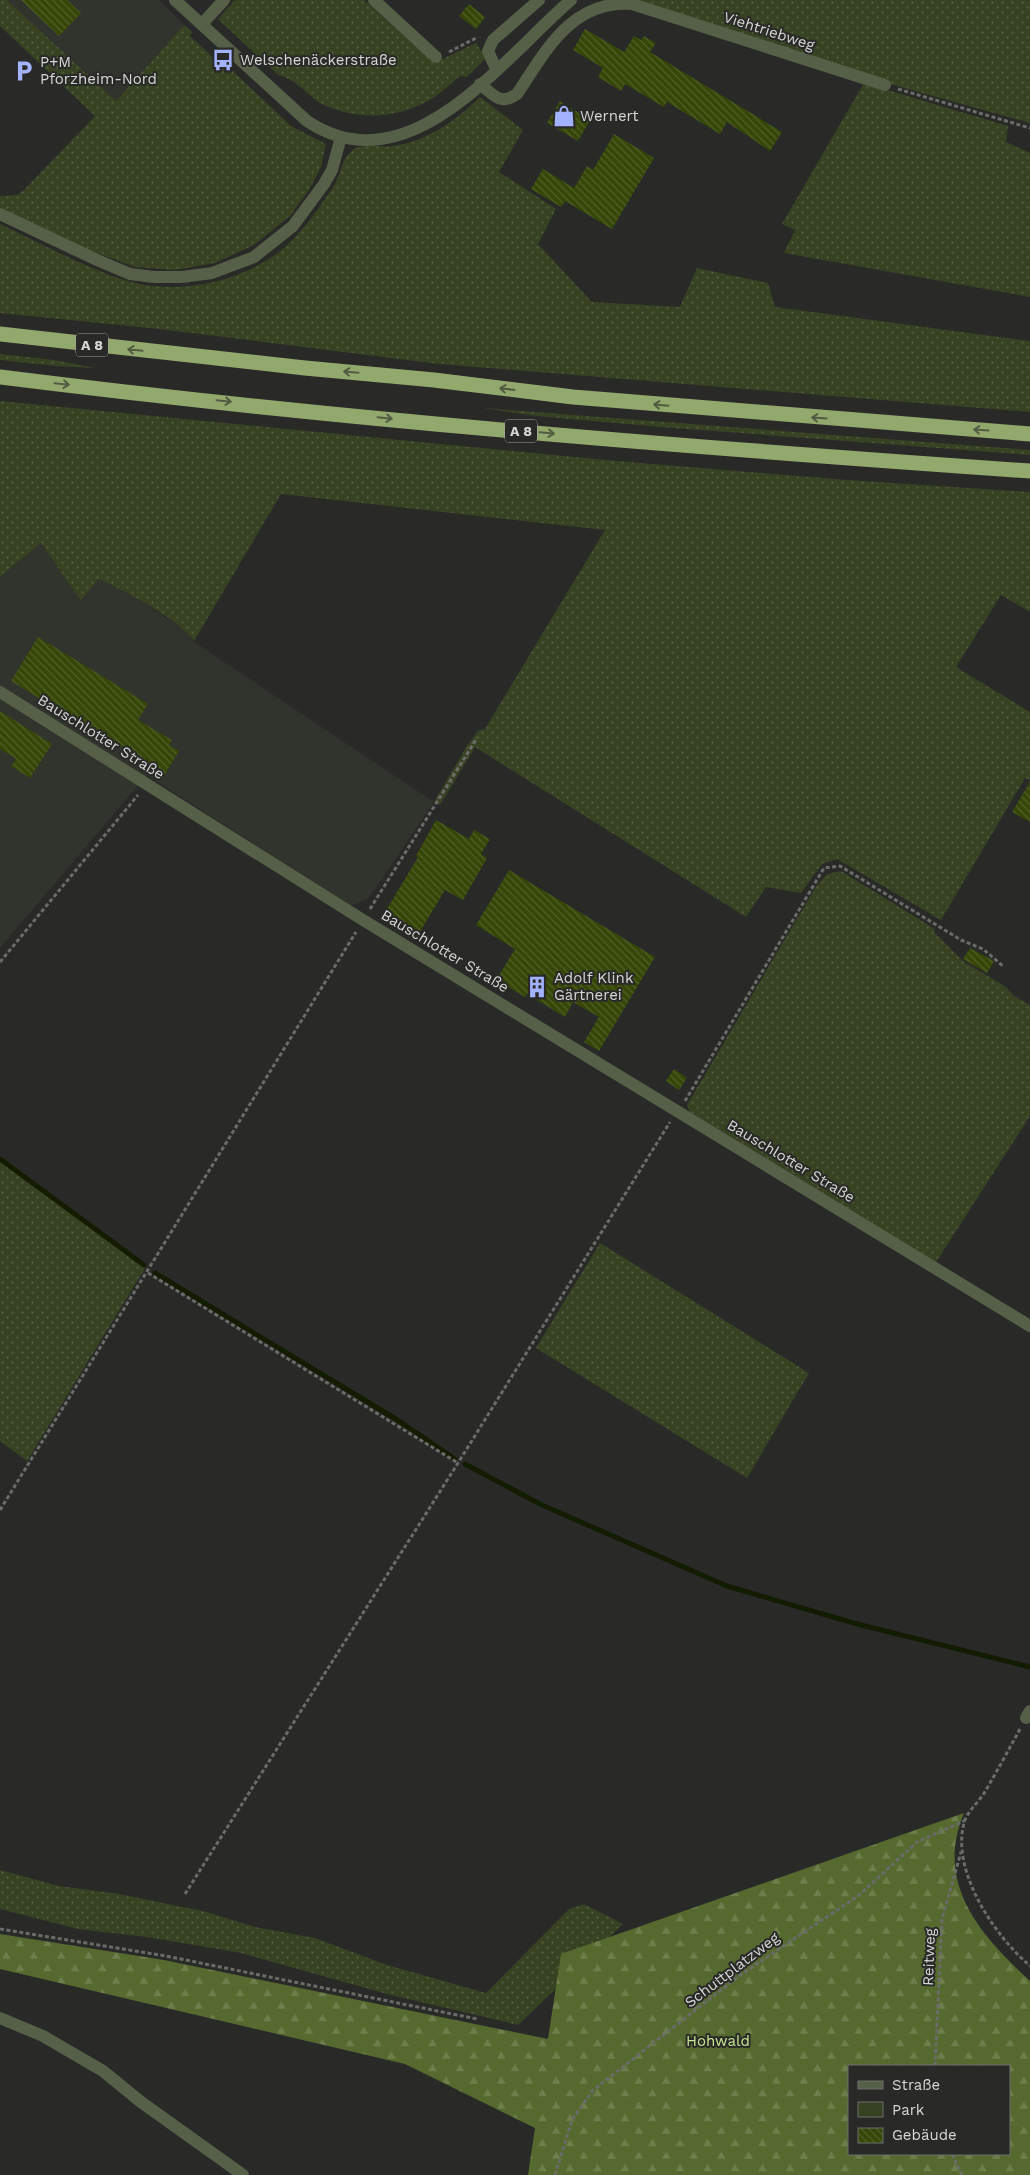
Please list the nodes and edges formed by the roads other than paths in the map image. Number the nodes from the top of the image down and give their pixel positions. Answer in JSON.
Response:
{"nodes":[{"id":1,"x":175,"y":0,"type":"edge"},
{"id":2,"x":224,"y":0,"type":"edge"},
{"id":3,"x":374,"y":0,"type":"edge"},
{"id":4,"x":539,"y":0,"type":"edge"},
{"id":5,"x":571,"y":0,"type":"edge"},
{"id":6,"x":202,"y":24,"type":"junction"},
{"id":7,"x":436,"y":57,"type":"road end"},
{"id":8,"x":496,"y":69,"type":"junction"},
{"id":9,"x":480,"y":84,"type":"junction"},
{"id":10,"x":885,"y":85,"type":"road end"},
{"id":11,"x":341,"y":137,"type":"junction"},
{"id":12,"x":0,"y":214,"type":"edge"},
{"id":13,"x":0,"y":334,"type":"edge"},
{"id":14,"x":0,"y":377,"type":"edge"},
{"id":15,"x":1030,"y":434,"type":"edge"},
{"id":16,"x":1030,"y":471,"type":"edge"},
{"id":17,"x":0,"y":692,"type":"edge"},
{"id":18,"x":1030,"y":1326,"type":"edge"},
{"id":19,"x":0,"y":2018,"type":"edge"},
{"id":20,"x":243,"y":2175,"type":"edge"}],
"edges":[{"from":1,"to":6,"type":"street"},
{"from":2,"to":6,"type":"street"},
{"from":3,"to":7,"type":"street"},
{"from":4,"to":8,"type":"street"},
{"from":5,"to":8,"type":"street"},
{"from":6,"to":11,"type":"street"},
{"from":8,"to":9,"type":"street"},
{"from":9,"to":10,"type":"street","name":"Viehtriebweg"},
{"from":9,"to":11,"type":"street"},
{"from":11,"to":12,"type":"street"},
{"from":15,"to":13,"type":"highway","number":"A 8","one_way":true},
{"from":14,"to":16,"type":"highway","number":"A 8","one_way":true},
{"from":17,"to":18,"type":"street","name":"Bauschlotter Straße"},
{"from":19,"to":20,"type":"street"}]}
